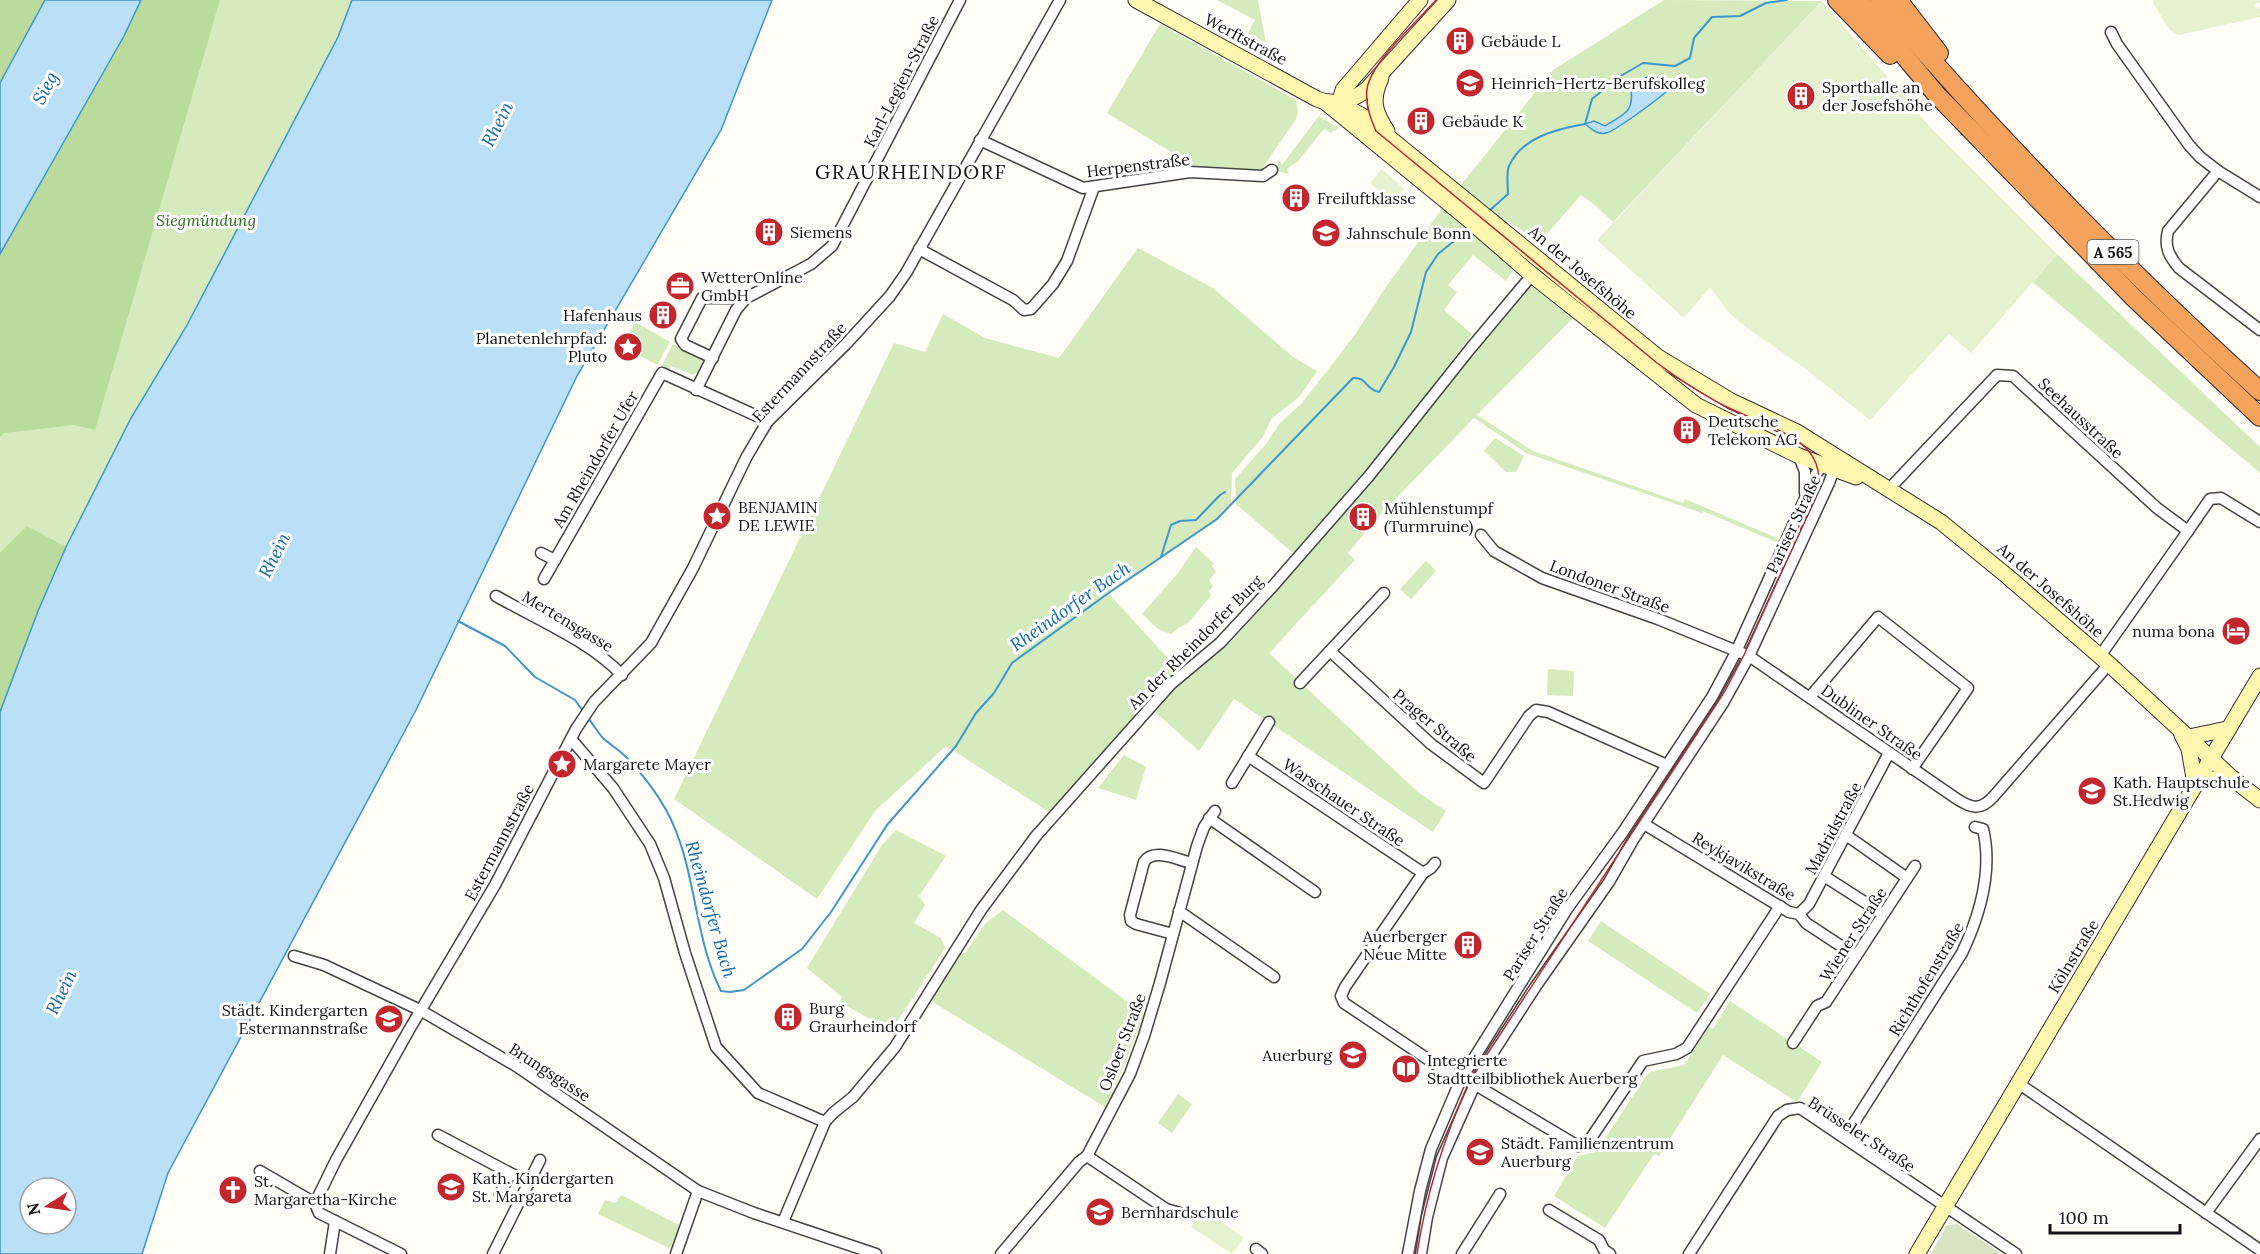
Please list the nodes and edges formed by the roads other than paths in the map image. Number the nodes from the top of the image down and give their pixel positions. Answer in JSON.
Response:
{"nodes":[{"id":1,"x":960,"y":0,"type":"edge"},
{"id":2,"x":1060,"y":0,"type":"edge"},
{"id":3,"x":1136,"y":0,"type":"edge"},
{"id":4,"x":1419,"y":0,"type":"edge"},
{"id":5,"x":1448,"y":0,"type":"edge"},
{"id":6,"x":1837,"y":0,"type":"edge"},
{"id":7,"x":1898,"y":0,"type":"edge"},
{"id":8,"x":1864,"y":7,"type":"edge"},
{"id":9,"x":1393,"y":32,"type":"junction"},
{"id":10,"x":2111,"y":32,"type":"dead end"},
{"id":11,"x":1383,"y":72,"type":"junction"},
{"id":12,"x":1324,"y":102,"type":"junction"},
{"id":13,"x":1340,"y":103,"type":"junction"},
{"id":14,"x":1973,"y":108,"type":"junction"},
{"id":15,"x":1346,"y":120,"type":"junction"},
{"id":16,"x":980,"y":140,"type":"junction"},
{"id":17,"x":1394,"y":141,"type":"junction"},
{"id":18,"x":1272,"y":170,"type":"dead end"},
{"id":19,"x":2218,"y":171,"type":"junction"},
{"id":20,"x":1094,"y":187,"type":"junction"},
{"id":21,"x":2260,"y":197,"type":"edge"},
{"id":22,"x":1478,"y":219,"type":"junction"},
{"id":23,"x":919,"y":249,"type":"junction"},
{"id":24,"x":1532,"y":275,"type":"junction"},
{"id":25,"x":746,"y":298,"type":"junction"},
{"id":26,"x":2260,"y":330,"type":"edge"},
{"id":27,"x":713,"y":358,"type":"junction"},
{"id":28,"x":696,"y":390,"type":"junction"},
{"id":29,"x":2260,"y":391,"type":"edge"},
{"id":30,"x":2260,"y":417,"type":"edge"},
{"id":31,"x":768,"y":421,"type":"junction"},
{"id":32,"x":1799,"y":456,"type":"junction"},
{"id":33,"x":1830,"y":463,"type":"junction"},
{"id":34,"x":1890,"y":488,"type":"junction"},
{"id":35,"x":1805,"y":497,"type":"junction"},
{"id":36,"x":2260,"y":522,"type":"edge"},
{"id":37,"x":2188,"y":531,"type":"junction"},
{"id":38,"x":1481,"y":535,"type":"dead end"},
{"id":39,"x":541,"y":553,"type":"dead end"},
{"id":40,"x":555,"y":560,"type":"junction"},
{"id":41,"x":544,"y":579,"type":"dead end"},
{"id":42,"x":1384,"y":593,"type":"dead end"},
{"id":43,"x":496,"y":597,"type":"dead end"},
{"id":44,"x":1330,"y":651,"type":"junction"},
{"id":45,"x":1736,"y":652,"type":"junction"},
{"id":46,"x":1749,"y":656,"type":"junction"},
{"id":47,"x":2105,"y":660,"type":"junction"},
{"id":48,"x":622,"y":675,"type":"junction"},
{"id":49,"x":2260,"y":676,"type":"edge"},
{"id":50,"x":1300,"y":682,"type":"dead end"},
{"id":51,"x":1810,"y":698,"type":"junction"},
{"id":52,"x":1269,"y":722,"type":"dead end"},
{"id":53,"x":2227,"y":729,"type":"junction"},
{"id":54,"x":2184,"y":733,"type":"junction"},
{"id":55,"x":571,"y":739,"type":"junction"},
{"id":56,"x":1889,"y":753,"type":"junction"},
{"id":57,"x":1248,"y":756,"type":"junction"},
{"id":58,"x":2211,"y":756,"type":"junction"},
{"id":59,"x":1667,"y":765,"type":"junction"},
{"id":60,"x":1912,"y":769,"type":"junction"},
{"id":61,"x":2232,"y":778,"type":"junction"},
{"id":62,"x":1232,"y":783,"type":"dead end"},
{"id":63,"x":2195,"y":784,"type":"junction"},
{"id":64,"x":2260,"y":800,"type":"edge"},
{"id":65,"x":1644,"y":824,"type":"junction"},
{"id":66,"x":1975,"y":827,"type":"dead end"},
{"id":67,"x":1846,"y":835,"type":"junction"},
{"id":68,"x":1192,"y":863,"type":"junction"},
{"id":69,"x":1435,"y":863,"type":"dead end"},
{"id":70,"x":1915,"y":866,"type":"dead end"},
{"id":71,"x":1423,"y":873,"type":"junction"},
{"id":72,"x":1824,"y":876,"type":"junction"},
{"id":73,"x":1907,"y":878,"type":"junction"},
{"id":74,"x":1315,"y":892,"type":"dead end"},
{"id":75,"x":1780,"y":906,"type":"junction"},
{"id":76,"x":1179,"y":911,"type":"junction"},
{"id":77,"x":1799,"y":914,"type":"junction"},
{"id":78,"x":1883,"y":914,"type":"junction"},
{"id":79,"x":1173,"y":934,"type":"junction"},
{"id":80,"x":294,"y":956,"type":"dead end"},
{"id":81,"x":1856,"y":956,"type":"junction"},
{"id":82,"x":1274,"y":977,"type":"dead end"},
{"id":83,"x":420,"y":1010,"type":"junction"},
{"id":84,"x":1793,"y":1043,"type":"dead end"},
{"id":85,"x":1461,"y":1079,"type":"junction"},
{"id":86,"x":2018,"y":1083,"type":"junction"},
{"id":87,"x":1474,"y":1084,"type":"junction"},
{"id":88,"x":825,"y":1122,"type":"junction"},
{"id":89,"x":438,"y":1135,"type":"dead end"},
{"id":90,"x":1845,"y":1137,"type":"junction"},
{"id":91,"x":2260,"y":1139,"type":"edge"},
{"id":92,"x":1087,"y":1156,"type":"junction"},
{"id":93,"x":540,"y":1160,"type":"dead end"},
{"id":94,"x":260,"y":1171,"type":"dead end"},
{"id":95,"x":510,"y":1174,"type":"junction"},
{"id":96,"x":529,"y":1183,"type":"junction"},
{"id":97,"x":698,"y":1191,"type":"junction"},
{"id":98,"x":1500,"y":1194,"type":"dead end"},
{"id":99,"x":519,"y":1202,"type":"junction"},
{"id":100,"x":315,"y":1203,"type":"junction"},
{"id":101,"x":1945,"y":1207,"type":"junction"},
{"id":102,"x":1549,"y":1210,"type":"dead end"},
{"id":103,"x":1180,"y":1213,"type":"dead end"},
{"id":104,"x":2206,"y":1214,"type":"junction"},
{"id":105,"x":335,"y":1221,"type":"junction"},
{"id":106,"x":783,"y":1222,"type":"junction"},
{"id":107,"x":2260,"y":1250,"type":"edge"},
{"id":108,"x":330,"y":1254,"type":"edge"},
{"id":109,"x":401,"y":1254,"type":"edge"},
{"id":110,"x":493,"y":1254,"type":"edge"},
{"id":111,"x":676,"y":1254,"type":"edge"},
{"id":112,"x":876,"y":1254,"type":"edge"},
{"id":113,"x":1001,"y":1254,"type":"edge"},
{"id":114,"x":1408,"y":1254,"type":"edge"},
{"id":115,"x":1421,"y":1254,"type":"edge"},
{"id":116,"x":1462,"y":1254,"type":"edge"},
{"id":117,"x":1610,"y":1254,"type":"edge"},
{"id":118,"x":1689,"y":1254,"type":"edge"},
{"id":119,"x":1917,"y":1254,"type":"edge"},
{"id":120,"x":2016,"y":1254,"type":"edge"}],
"edges":[{"from":1,"to":25,"type":"street","name":"Karl-Legien-Straße"},
{"from":2,"to":16,"type":"street","name":"Estermannstraße"},
{"from":3,"to":12,"type":"street","name":"Werftstraße"},
{"from":4,"to":9,"type":"street"},
{"from":5,"to":11,"type":"street"},
{"from":6,"to":8,"type":"highway"},
{"from":7,"to":14,"type":"highway"},
{"from":8,"to":14,"type":"highway","number":"A 565"},
{"from":8,"to":30,"type":"highway","number":"A 565"},
{"from":9,"to":12,"type":"street"},
{"from":9,"to":13,"type":"street"},
{"from":10,"to":19,"type":"street"},
{"from":11,"to":13,"type":"street"},
{"from":11,"to":17,"type":"street"},
{"from":12,"to":13,"type":"street","name":"Werftstraße"},
{"from":12,"to":15,"type":"street","name":"An der Josefshöhe"},
{"from":13,"to":15,"type":"street"},
{"from":13,"to":17,"type":"street","name":"An der Josefshöhe"},
{"from":14,"to":29,"type":"highway","number":"A 565"},
{"from":15,"to":22,"type":"street","name":"An der Josefshöhe"},
{"from":16,"to":20,"type":"street","name":"Herpenstraße"},
{"from":16,"to":23,"type":"street","name":"Estermannstraße"},
{"from":17,"to":22,"type":"street","name":"An der Josefshöhe"},
{"from":18,"to":20,"type":"street","name":"Herpenstraße"},
{"from":19,"to":21,"type":"street"},
{"from":19,"to":26,"type":"street"},
{"from":20,"to":23,"type":"street"},
{"from":22,"to":24,"type":"street","name":"An der Josefshöhe"},
{"from":22,"to":33,"type":"street","name":"An der Josefshöhe"},
{"from":23,"to":31,"type":"street","name":"Estermannstraße"},
{"from":24,"to":32,"type":"street","name":"An der Josefshöhe"},
{"from":24,"to":88,"type":"street","name":"An der Rheindorfer Burg"},
{"from":25,"to":27,"type":"street","name":"Karl-Legien-Straße"},
{"from":25,"to":27,"type":"street","name":"Karl-Legien-Straße"},
{"from":27,"to":28,"type":"street","name":"Karl-Legien-Straße"},
{"from":28,"to":31,"type":"street"},
{"from":28,"to":40,"type":"street","name":"Am Rheindorfer Ufer"},
{"from":31,"to":48,"type":"street","name":"Estermannstraße"},
{"from":32,"to":33,"type":"street","name":"An der Josefshöhe"},
{"from":32,"to":35,"type":"street","name":"Pariser Straße"},
{"from":33,"to":34,"type":"street","name":"An der Josefshöhe"},
{"from":33,"to":35,"type":"street","name":"Pariser Straße"},
{"from":33,"to":46,"type":"street","name":"Pariser Straße"},
{"from":34,"to":37,"type":"street","name":"Seehausstraße"},
{"from":34,"to":47,"type":"street","name":"An der Josefshöhe"},
{"from":35,"to":45,"type":"street","name":"Pariser Straße"},
{"from":36,"to":37,"type":"street"},
{"from":37,"to":47,"type":"street"},
{"from":38,"to":45,"type":"street","name":"Londoner Straße"},
{"from":39,"to":40,"type":"street"},
{"from":40,"to":41,"type":"street","name":"Am Rheindorfer Ufer"},
{"from":42,"to":44,"type":"street"},
{"from":43,"to":48,"type":"street","name":"Mertensgasse"},
{"from":44,"to":50,"type":"street"},
{"from":44,"to":59,"type":"street","name":"Prager Straße"},
{"from":45,"to":46,"type":"street"},
{"from":45,"to":59,"type":"street","name":"Pariser Straße"},
{"from":46,"to":51,"type":"street","name":"Dubliner Straße"},
{"from":46,"to":65,"type":"street","name":"Pariser Straße"},
{"from":47,"to":54,"type":"street","name":"An der Josefshöhe"},
{"from":47,"to":60,"type":"street","name":"Dubliner Straße"},
{"from":48,"to":55,"type":"street","name":"Estermannstraße"},
{"from":49,"to":53,"type":"street","name":"Kölnstraße"},
{"from":51,"to":56,"type":"street","name":"Dubliner Straße"},
{"from":51,"to":60,"type":"street"},
{"from":52,"to":57,"type":"street"},
{"from":53,"to":54,"type":"street"},
{"from":53,"to":58,"type":"street","name":"Kölnstraße"},
{"from":54,"to":58,"type":"street","name":"An der Josefshöhe"},
{"from":54,"to":63,"type":"street","name":"An der Josefshöhe"},
{"from":55,"to":83,"type":"street","name":"Estermannstraße"},
{"from":55,"to":88,"type":"street"},
{"from":56,"to":60,"type":"street","name":"Dubliner Straße"},
{"from":56,"to":67,"type":"street","name":"Madridstraße"},
{"from":57,"to":62,"type":"street"},
{"from":57,"to":71,"type":"street","name":"Warschauer Straße"},
{"from":58,"to":61,"type":"street","name":"An der Josefshöhe"},
{"from":58,"to":63,"type":"street","name":"Kölnstraße"},
{"from":59,"to":85,"type":"street","name":"Pariser Straße"},
{"from":61,"to":63,"type":"street"},
{"from":61,"to":64,"type":"street","name":"An der Josefshöhe"},
{"from":63,"to":86,"type":"street","name":"Kölnstraße"},
{"from":65,"to":75,"type":"street","name":"Reykjavikstraße"},
{"from":65,"to":87,"type":"street","name":"Pariser Straße"},
{"from":66,"to":90,"type":"street","name":"Richthofenstraße"},
{"from":67,"to":72,"type":"street","name":"Madridstraße"},
{"from":67,"to":73,"type":"street"},
{"from":68,"to":74,"type":"street","name":"Osloer Straße"},
{"from":68,"to":76,"type":"street","name":"Osloer Straße"},
{"from":68,"to":79,"type":"street"},
{"from":69,"to":71,"type":"street"},
{"from":70,"to":73,"type":"street","name":"Wiener Straße"},
{"from":71,"to":85,"type":"street"},
{"from":72,"to":77,"type":"street","name":"Madridstraße"},
{"from":72,"to":78,"type":"street"},
{"from":73,"to":78,"type":"street","name":"Wiener Straße"},
{"from":75,"to":77,"type":"street","name":"Reykjavikstraße"},
{"from":75,"to":87,"type":"street"},
{"from":76,"to":79,"type":"street","name":"Osloer Straße"},
{"from":76,"to":82,"type":"street"},
{"from":77,"to":81,"type":"street","name":"Reykjavikstraße"},
{"from":78,"to":81,"type":"street","name":"Wiener Straße"},
{"from":79,"to":92,"type":"street","name":"Osloer Straße"},
{"from":80,"to":83,"type":"street","name":"Brungsgasse"},
{"from":81,"to":84,"type":"street","name":"Wiener Straße"},
{"from":83,"to":97,"type":"street","name":"Brungsgasse"},
{"from":83,"to":100,"type":"street","name":"Estermannstraße"},
{"from":85,"to":87,"type":"street"},
{"from":85,"to":114,"type":"street","name":"Pariser Straße"},
{"from":86,"to":101,"type":"street","name":"Kölnstraße"},
{"from":86,"to":104,"type":"street"},
{"from":87,"to":115,"type":"street","name":"Pariser Straße"},
{"from":88,"to":106,"type":"street","name":"An der Rheindorfer Burg"},
{"from":89,"to":95,"type":"street"},
{"from":90,"to":101,"type":"street","name":"Brüsseler Straße"},
{"from":90,"to":118,"type":"street","name":"Brüsseler Straße"},
{"from":91,"to":104,"type":"street"},
{"from":92,"to":103,"type":"street"},
{"from":92,"to":113,"type":"street","name":"Osloer Straße"},
{"from":93,"to":96,"type":"street"},
{"from":94,"to":100,"type":"street"},
{"from":95,"to":96,"type":"street"},
{"from":95,"to":99,"type":"street"},
{"from":96,"to":99,"type":"street"},
{"from":97,"to":106,"type":"street","name":"Brungsgasse"},
{"from":97,"to":111,"type":"street"},
{"from":98,"to":116,"type":"street"},
{"from":99,"to":110,"type":"street"},
{"from":100,"to":105,"type":"street"},
{"from":101,"to":119,"type":"street","name":"Kölnstraße"},
{"from":101,"to":120,"type":"street","name":"Brüsseler Straße"},
{"from":102,"to":117,"type":"street"},
{"from":104,"to":107,"type":"street"},
{"from":105,"to":108,"type":"street"},
{"from":105,"to":109,"type":"street"},
{"from":106,"to":112,"type":"street","name":"Brungsgasse"}]}
